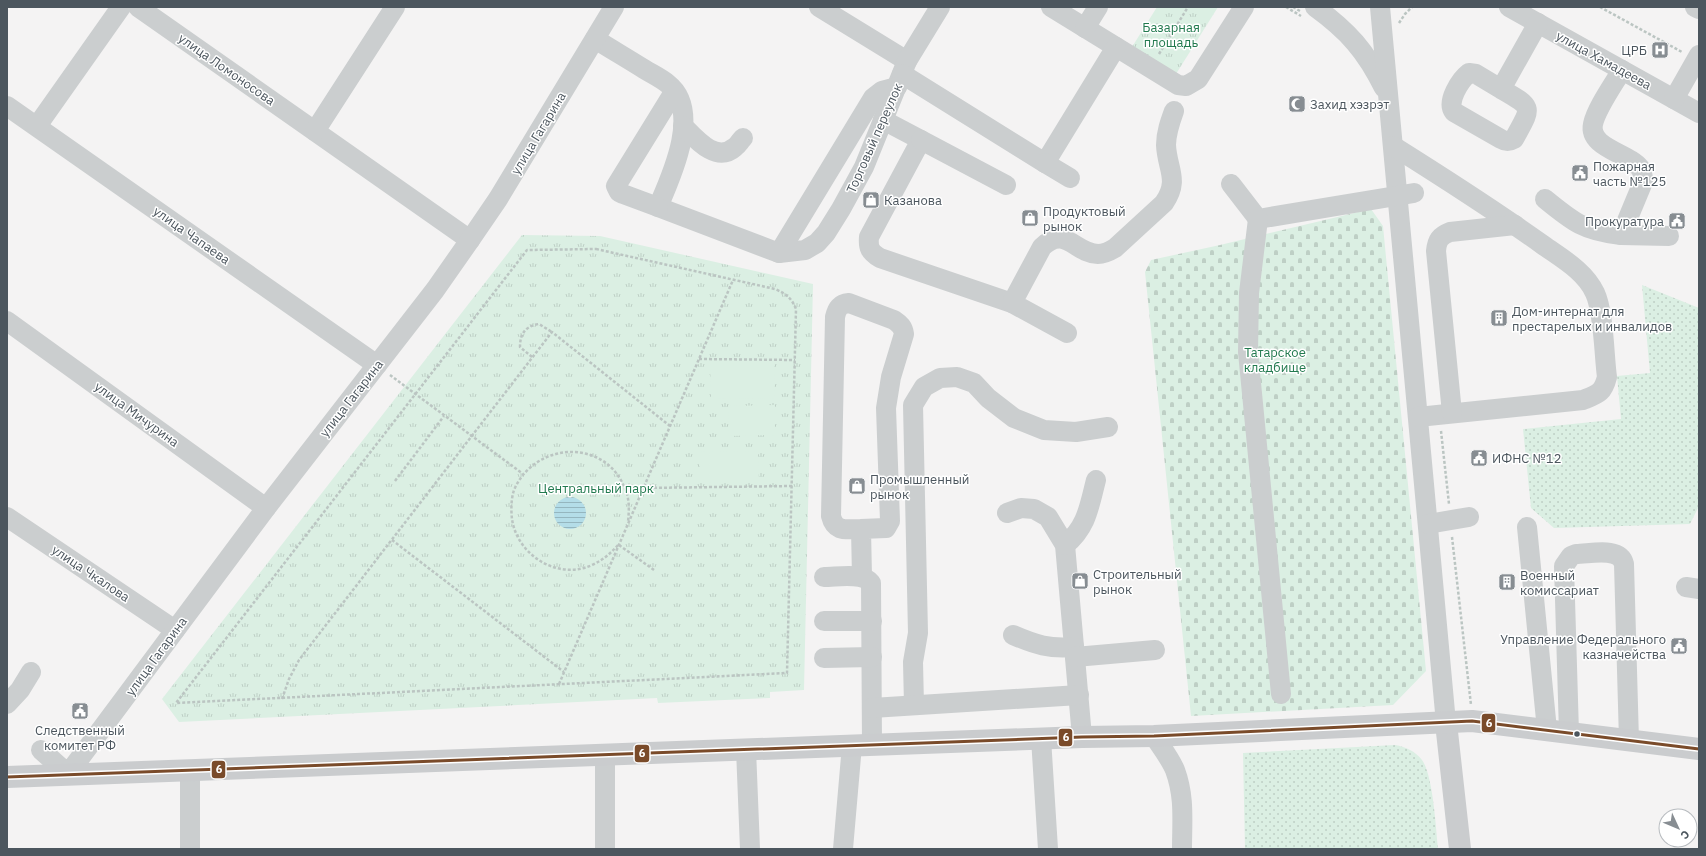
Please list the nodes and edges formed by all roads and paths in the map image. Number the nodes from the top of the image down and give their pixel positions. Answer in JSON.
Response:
{"nodes":[{"id":1,"x":121,"y":7,"type":"edge"},
{"id":2,"x":138,"y":7,"type":"edge"},
{"id":3,"x":395,"y":7,"type":"edge"},
{"id":4,"x":614,"y":7,"type":"edge"},
{"id":5,"x":819,"y":7,"type":"edge"},
{"id":6,"x":940,"y":7,"type":"edge"},
{"id":7,"x":1051,"y":7,"type":"edge"},
{"id":8,"x":1098,"y":7,"type":"edge"},
{"id":9,"x":1188,"y":7,"type":"edge"},
{"id":10,"x":1244,"y":7,"type":"edge"},
{"id":11,"x":1286,"y":7,"type":"edge"},
{"id":12,"x":1380,"y":7,"type":"edge"},
{"id":13,"x":1394,"y":7,"type":"edge"},
{"id":14,"x":1509,"y":7,"type":"edge"},
{"id":15,"x":1600,"y":7,"type":"edge"},
{"id":16,"x":1695,"y":7,"type":"edge"},
{"id":17,"x":1699,"y":9,"type":"edge"},
{"id":18,"x":1309,"y":12,"type":"edge"},
{"id":19,"x":1538,"y":23,"type":"junction"},
{"id":20,"x":1085,"y":28,"type":"junction"},
{"id":21,"x":1381,"y":30,"type":"junction"},
{"id":22,"x":595,"y":39,"type":"junction"},
{"id":23,"x":1116,"y":47,"type":"junction"},
{"id":24,"x":1698,"y":58,"type":"edge"},
{"id":25,"x":1150,"y":68,"type":"junction"},
{"id":26,"x":1622,"y":70,"type":"junction"},
{"id":27,"x":902,"y":74,"type":"junction"},
{"id":28,"x":1501,"y":89,"type":"dead end"},
{"id":29,"x":674,"y":92,"type":"junction"},
{"id":30,"x":1388,"y":96,"type":"junction"},
{"id":31,"x":1674,"y":99,"type":"junction"},
{"id":32,"x":7,"y":106,"type":"edge"},
{"id":33,"x":1174,"y":111,"type":"dead end"},
{"id":34,"x":1699,"y":113,"type":"edge"},
{"id":35,"x":883,"y":120,"type":"junction"},
{"id":36,"x":37,"y":126,"type":"junction"},
{"id":37,"x":683,"y":126,"type":"junction"},
{"id":38,"x":315,"y":131,"type":"junction"},
{"id":39,"x":743,"y":138,"type":"dead end"},
{"id":40,"x":921,"y":140,"type":"junction"},
{"id":41,"x":1393,"y":146,"type":"junction"},
{"id":42,"x":1045,"y":162,"type":"junction"},
{"id":43,"x":1070,"y":178,"type":"dead end"},
{"id":44,"x":1231,"y":184,"type":"dead end"},
{"id":45,"x":1006,"y":185,"type":"dead end"},
{"id":46,"x":1406,"y":194,"type":"junction"},
{"id":47,"x":1545,"y":199,"type":"dead end"},
{"id":48,"x":658,"y":208,"type":"junction"},
{"id":49,"x":1258,"y":219,"type":"junction"},
{"id":50,"x":1515,"y":225,"type":"junction"},
{"id":51,"x":1622,"y":235,"type":"junction"},
{"id":52,"x":1669,"y":236,"type":"dead end"},
{"id":53,"x":470,"y":240,"type":"junction"},
{"id":54,"x":779,"y":253,"type":"junction"},
{"id":55,"x":733,"y":280,"type":"junction"},
{"id":56,"x":1012,"y":303,"type":"junction"},
{"id":57,"x":7,"y":321,"type":"edge"},
{"id":58,"x":552,"y":332,"type":"junction"},
{"id":59,"x":1067,"y":333,"type":"dead end"},
{"id":60,"x":532,"y":357,"type":"junction"},
{"id":61,"x":699,"y":359,"type":"junction"},
{"id":62,"x":794,"y":360,"type":"junction"},
{"id":63,"x":377,"y":365,"type":"junction"},
{"id":64,"x":416,"y":394,"type":"junction"},
{"id":65,"x":1452,"y":414,"type":"junction"},
{"id":66,"x":444,"y":416,"type":"junction"},
{"id":67,"x":1418,"y":417,"type":"junction"},
{"id":68,"x":670,"y":426,"type":"junction"},
{"id":69,"x":1108,"y":427,"type":"dead end"},
{"id":70,"x":472,"y":436,"type":"junction"},
{"id":71,"x":523,"y":474,"type":"junction"},
{"id":72,"x":1096,"y":480,"type":"dead end"},
{"id":73,"x":395,"y":481,"type":"dead end"},
{"id":74,"x":792,"y":486,"type":"junction"},
{"id":75,"x":644,"y":488,"type":"junction"},
{"id":76,"x":266,"y":508,"type":"junction"},
{"id":77,"x":1007,"y":513,"type":"dead end"},
{"id":78,"x":7,"y":517,"type":"edge"},
{"id":79,"x":1469,"y":517,"type":"dead end"},
{"id":80,"x":1428,"y":524,"type":"junction"},
{"id":81,"x":628,"y":525,"type":"junction"},
{"id":82,"x":1527,"y":527,"type":"dead end"},
{"id":83,"x":862,"y":529,"type":"junction"},
{"id":84,"x":392,"y":540,"type":"junction"},
{"id":85,"x":619,"y":544,"type":"junction"},
{"id":86,"x":1065,"y":545,"type":"junction"},
{"id":87,"x":654,"y":570,"type":"dead end"},
{"id":88,"x":862,"y":576,"type":"junction"},
{"id":89,"x":824,"y":577,"type":"dead end"},
{"id":90,"x":872,"y":620,"type":"junction"},
{"id":91,"x":824,"y":621,"type":"dead end"},
{"id":92,"x":175,"y":630,"type":"junction"},
{"id":93,"x":1013,"y":635,"type":"dead end"},
{"id":94,"x":1155,"y":650,"type":"dead end"},
{"id":95,"x":1075,"y":652,"type":"junction"},
{"id":96,"x":824,"y":658,"type":"dead end"},
{"id":97,"x":872,"y":658,"type":"junction"},
{"id":98,"x":32,"y":672,"type":"dead end"},
{"id":99,"x":564,"y":672,"type":"junction"},
{"id":100,"x":559,"y":684,"type":"junction"},
{"id":101,"x":1281,"y":694,"type":"dead end"},
{"id":102,"x":1079,"y":695,"type":"junction"},
{"id":103,"x":282,"y":698,"type":"junction"},
{"id":104,"x":7,"y":704,"type":"edge"},
{"id":105,"x":914,"y":705,"type":"junction"},
{"id":106,"x":872,"y":708,"type":"junction"},
{"id":107,"x":1446,"y":724,"type":"junction"},
{"id":108,"x":1547,"y":730,"type":"junction"},
{"id":109,"x":1569,"y":733,"type":"junction"},
{"id":110,"x":1154,"y":736,"type":"junction"},
{"id":111,"x":1082,"y":737,"type":"junction"},
{"id":112,"x":1041,"y":738,"type":"junction"},
{"id":113,"x":1629,"y":741,"type":"junction"},
{"id":114,"x":862,"y":745,"type":"junction"},
{"id":115,"x":746,"y":749,"type":"junction"},
{"id":116,"x":1699,"y":749,"type":"edge"},
{"id":117,"x":41,"y":750,"type":"dead end"},
{"id":118,"x":605,"y":755,"type":"junction"},
{"id":119,"x":190,"y":770,"type":"junction"},
{"id":120,"x":68,"y":774,"type":"junction"},
{"id":121,"x":7,"y":777,"type":"edge"},
{"id":122,"x":190,"y":849,"type":"edge"},
{"id":123,"x":605,"y":849,"type":"edge"},
{"id":124,"x":750,"y":849,"type":"edge"},
{"id":125,"x":843,"y":849,"type":"edge"},
{"id":126,"x":1048,"y":849,"type":"edge"},
{"id":127,"x":1182,"y":849,"type":"edge"},
{"id":128,"x":1460,"y":849,"type":"edge"}],
"edges":[{"from":1,"to":36,"type":"street"},
{"from":2,"to":38,"type":"street","name":"улица Ломоносова"},
{"from":3,"to":38,"type":"street"},
{"from":4,"to":22,"type":"street","name":"улица Гагарина"},
{"from":5,"to":27,"type":"street"},
{"from":6,"to":27,"type":"street","name":"Торговый переулок"},
{"from":7,"to":20,"type":"street"},
{"from":8,"to":20,"type":"street"},
{"from":9,"to":25,"type":"path"},
{"from":10,"to":25,"type":"street"},
{"from":11,"to":18,"type":"path"},
{"from":12,"to":21,"type":"street"},
{"from":13,"to":21,"type":"street"},
{"from":14,"to":19,"type":"street","name":"улица Хамадеева"},
{"from":15,"to":24,"type":"path"},
{"from":16,"to":17,"type":"street"},
{"from":18,"to":30,"type":"street"},
{"from":19,"to":26,"type":"street","name":"улица Хамадеева"},
{"from":19,"to":28,"type":"street"},
{"from":20,"to":23,"type":"street"},
{"from":21,"to":30,"type":"street"},
{"from":22,"to":29,"type":"street"},
{"from":22,"to":53,"type":"street","name":"улица Гагарина"},
{"from":23,"to":25,"type":"street"},
{"from":23,"to":42,"type":"street"},
{"from":24,"to":31,"type":"street"},
{"from":26,"to":31,"type":"street","name":"улица Хамадеева"},
{"from":26,"to":51,"type":"street"},
{"from":27,"to":35,"type":"street","name":"Торговый переулок"},
{"from":27,"to":42,"type":"street"},
{"from":27,"to":54,"type":"street"},
{"from":29,"to":37,"type":"street"},
{"from":29,"to":48,"type":"street","name":"Торговый переулок"},
{"from":30,"to":41,"type":"street"},
{"from":31,"to":34,"type":"street","name":"улица Хамадеева"},
{"from":32,"to":36,"type":"street","name":"улица Чапаева"},
{"from":33,"to":56,"type":"street"},
{"from":35,"to":40,"type":"street"},
{"from":35,"to":54,"type":"street","name":"Торговый переулок"},
{"from":36,"to":63,"type":"street","name":"улица Чапаева"},
{"from":37,"to":39,"type":"street"},
{"from":37,"to":48,"type":"street"},
{"from":38,"to":53,"type":"street","name":"улица Ломоносова"},
{"from":40,"to":45,"type":"street"},
{"from":40,"to":56,"type":"street"},
{"from":41,"to":46,"type":"street"},
{"from":41,"to":50,"type":"street"},
{"from":42,"to":43,"type":"street"},
{"from":44,"to":49,"type":"street"},
{"from":46,"to":49,"type":"street"},
{"from":46,"to":67,"type":"street"},
{"from":47,"to":51,"type":"street"},
{"from":48,"to":54,"type":"street","name":"Торговый переулок"},
{"from":49,"to":101,"type":"street"},
{"from":50,"to":65,"type":"street"},
{"from":50,"to":65,"type":"street"},
{"from":51,"to":52,"type":"street"},
{"from":53,"to":63,"type":"street","name":"улица Гагарина"},
{"from":55,"to":61,"type":"path"},
{"from":55,"to":62,"type":"path"},
{"from":55,"to":64,"type":"path"},
{"from":56,"to":59,"type":"street"},
{"from":57,"to":76,"type":"street","name":"улица Мичурина"},
{"from":58,"to":60,"type":"path"},
{"from":58,"to":60,"type":"path"},
{"from":58,"to":68,"type":"path"},
{"from":60,"to":70,"type":"path"},
{"from":61,"to":62,"type":"path"},
{"from":61,"to":68,"type":"path"},
{"from":62,"to":74,"type":"path"},
{"from":63,"to":64,"type":"path"},
{"from":63,"to":76,"type":"street","name":"улица Гагарина"},
{"from":64,"to":66,"type":"path"},
{"from":64,"to":103,"type":"path"},
{"from":65,"to":67,"type":"street"},
{"from":66,"to":70,"type":"path"},
{"from":66,"to":73,"type":"path"},
{"from":67,"to":80,"type":"street"},
{"from":68,"to":75,"type":"path"},
{"from":69,"to":105,"type":"street"},
{"from":70,"to":71,"type":"path"},
{"from":70,"to":84,"type":"path"},
{"from":71,"to":81,"type":"path"},
{"from":71,"to":85,"type":"path"},
{"from":72,"to":86,"type":"street"},
{"from":74,"to":75,"type":"path"},
{"from":74,"to":100,"type":"path"},
{"from":75,"to":81,"type":"path"},
{"from":76,"to":92,"type":"street","name":"улица Гагарина"},
{"from":77,"to":86,"type":"street"},
{"from":78,"to":92,"type":"street","name":"улица Чкалова"},
{"from":79,"to":80,"type":"street"},
{"from":80,"to":107,"type":"street"},
{"from":81,"to":85,"type":"path"},
{"from":82,"to":108,"type":"street"},
{"from":83,"to":83,"type":"street"},
{"from":83,"to":88,"type":"street"},
{"from":84,"to":99,"type":"path"},
{"from":84,"to":103,"type":"path"},
{"from":85,"to":87,"type":"path"},
{"from":85,"to":99,"type":"path"},
{"from":86,"to":95,"type":"street"},
{"from":88,"to":89,"type":"street"},
{"from":88,"to":90,"type":"street"},
{"from":90,"to":91,"type":"street"},
{"from":90,"to":97,"type":"street"},
{"from":92,"to":120,"type":"street","name":"улица Гагарина"},
{"from":93,"to":95,"type":"street"},
{"from":94,"to":95,"type":"street"},
{"from":95,"to":102,"type":"street"},
{"from":96,"to":97,"type":"street"},
{"from":97,"to":106,"type":"street"},
{"from":98,"to":104,"type":"street"},
{"from":99,"to":100,"type":"path"},
{"from":100,"to":103,"type":"path"},
{"from":102,"to":105,"type":"street"},
{"from":102,"to":111,"type":"street"},
{"from":105,"to":106,"type":"street"},
{"from":106,"to":114,"type":"street"},
{"from":107,"to":108,"type":"main road"},
{"from":107,"to":110,"type":"main road"},
{"from":107,"to":128,"type":"main road"},
{"from":108,"to":109,"type":"main road"},
{"from":109,"to":113,"type":"main road"},
{"from":109,"to":113,"type":"street"},
{"from":110,"to":111,"type":"main road"},
{"from":110,"to":127,"type":"street"},
{"from":111,"to":112,"type":"main road"},
{"from":112,"to":114,"type":"main road"},
{"from":112,"to":126,"type":"street"},
{"from":113,"to":116,"type":"main road"},
{"from":114,"to":115,"type":"main road"},
{"from":114,"to":125,"type":"street"},
{"from":115,"to":118,"type":"main road"},
{"from":115,"to":124,"type":"street"},
{"from":117,"to":120,"type":"street"},
{"from":118,"to":119,"type":"main road"},
{"from":118,"to":123,"type":"street"},
{"from":119,"to":120,"type":"main road"},
{"from":119,"to":122,"type":"street"},
{"from":120,"to":121,"type":"main road"}]}
